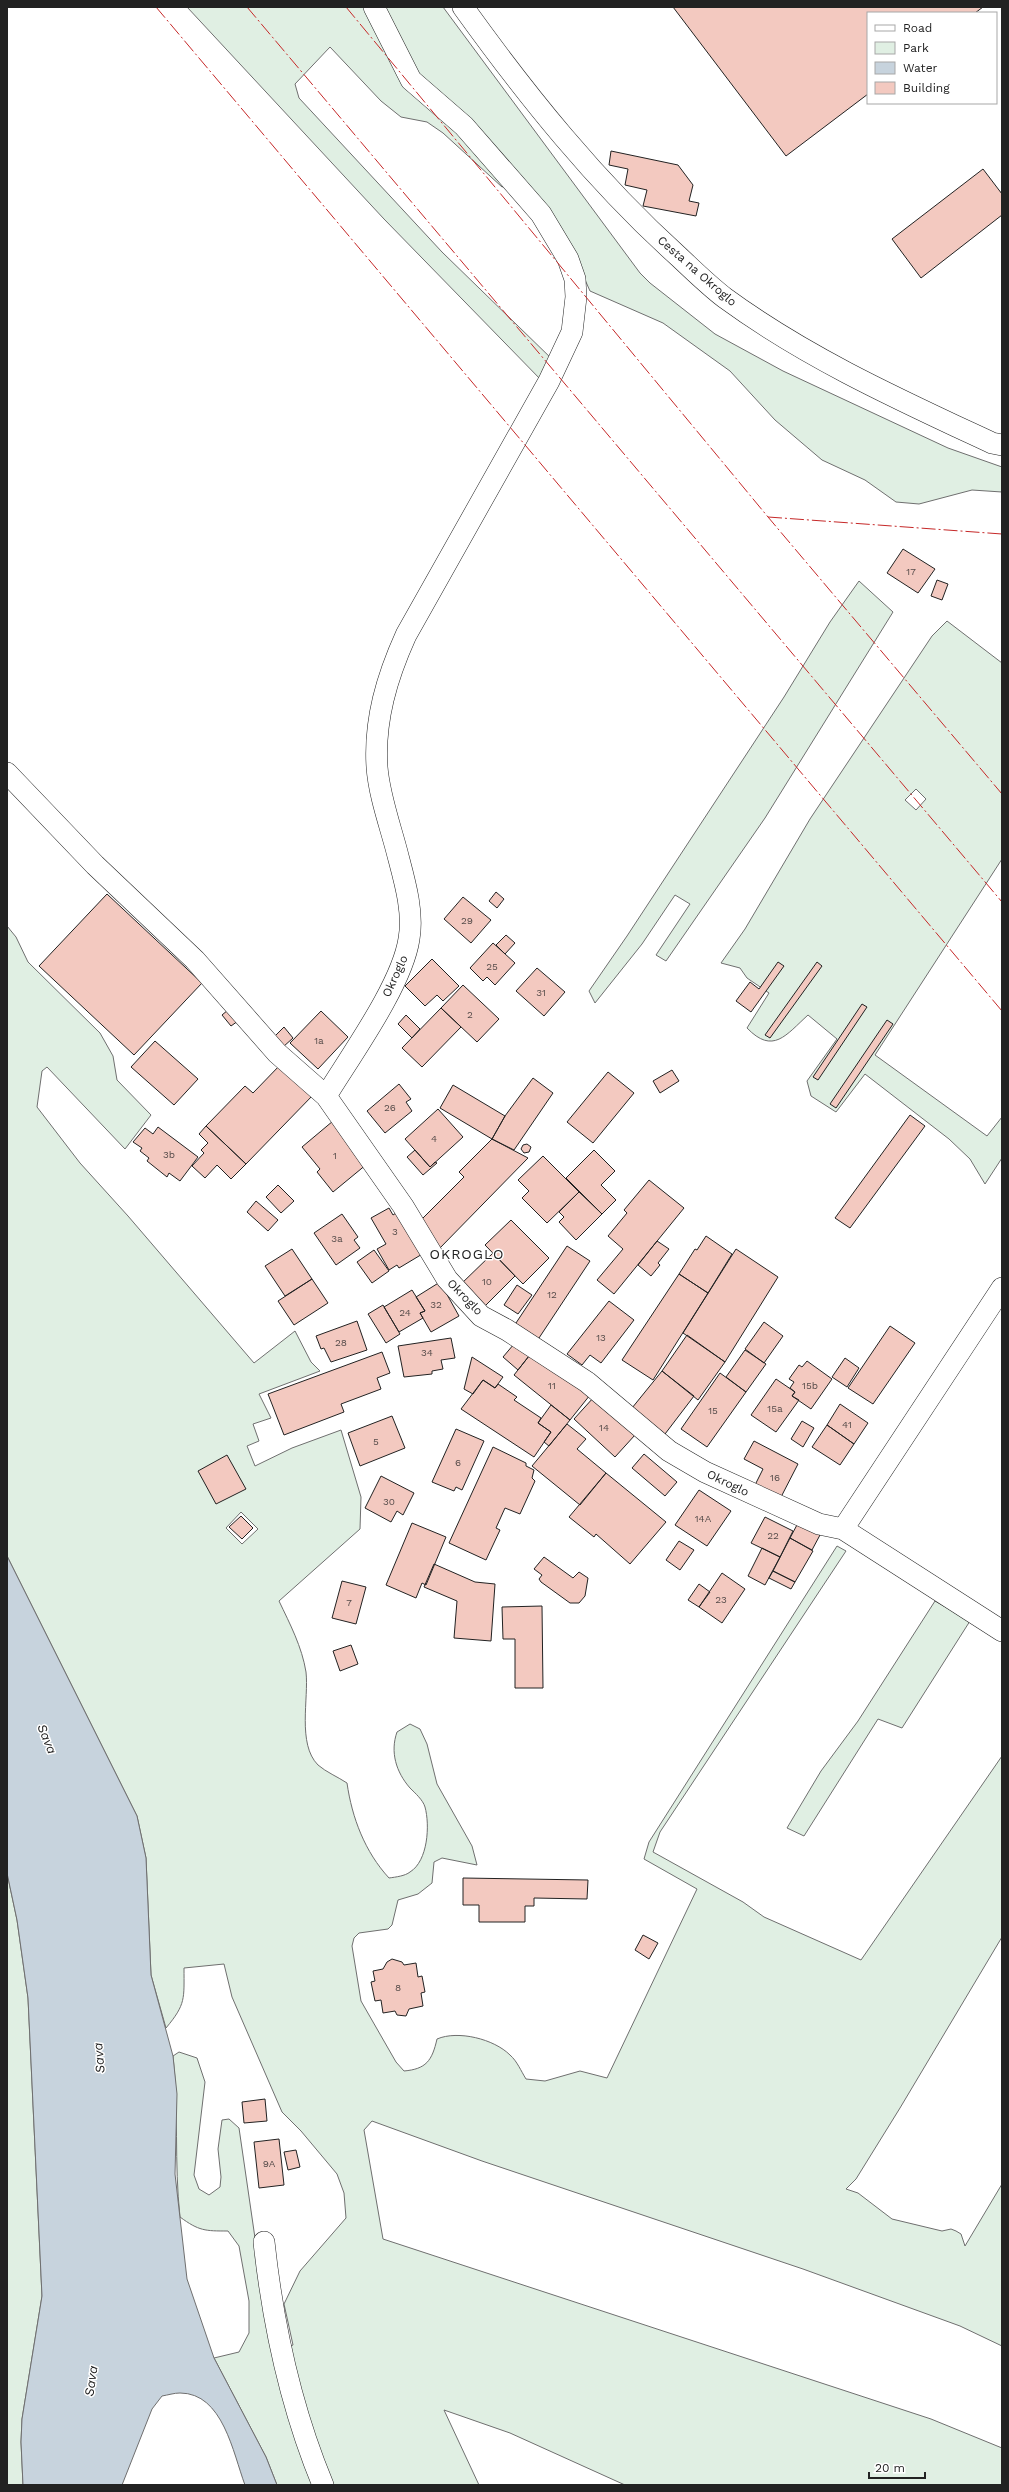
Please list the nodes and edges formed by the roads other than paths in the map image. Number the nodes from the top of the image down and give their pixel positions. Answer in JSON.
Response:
{"nodes":[{"id":1,"x":374,"y":7,"type":"edge"},
{"id":2,"x":463,"y":7,"type":"edge"},
{"id":3,"x":1002,"y":445,"type":"edge"},
{"id":4,"x":7,"y":773,"type":"edge"},
{"id":5,"x":326,"y":1096,"type":"junction"},
{"id":6,"x":1002,"y":1288,"type":"edge"},
{"id":7,"x":844,"y":1529,"type":"junction"},
{"id":8,"x":1002,"y":1630,"type":"edge"},
{"id":9,"x":264,"y":2242,"type":"dead end"},
{"id":10,"x":323,"y":2485,"type":"edge"}],
"edges":[{"from":1,"to":5,"type":"street","name":"Okroglo"},
{"from":2,"to":3,"type":"street","name":"Cesta na Okroglo"},
{"from":4,"to":5,"type":"street"},
{"from":5,"to":7,"type":"street","name":"Okroglo"},
{"from":6,"to":7,"type":"street"},
{"from":7,"to":8,"type":"street","name":"Okroglo"},
{"from":9,"to":10,"type":"street"}]}
